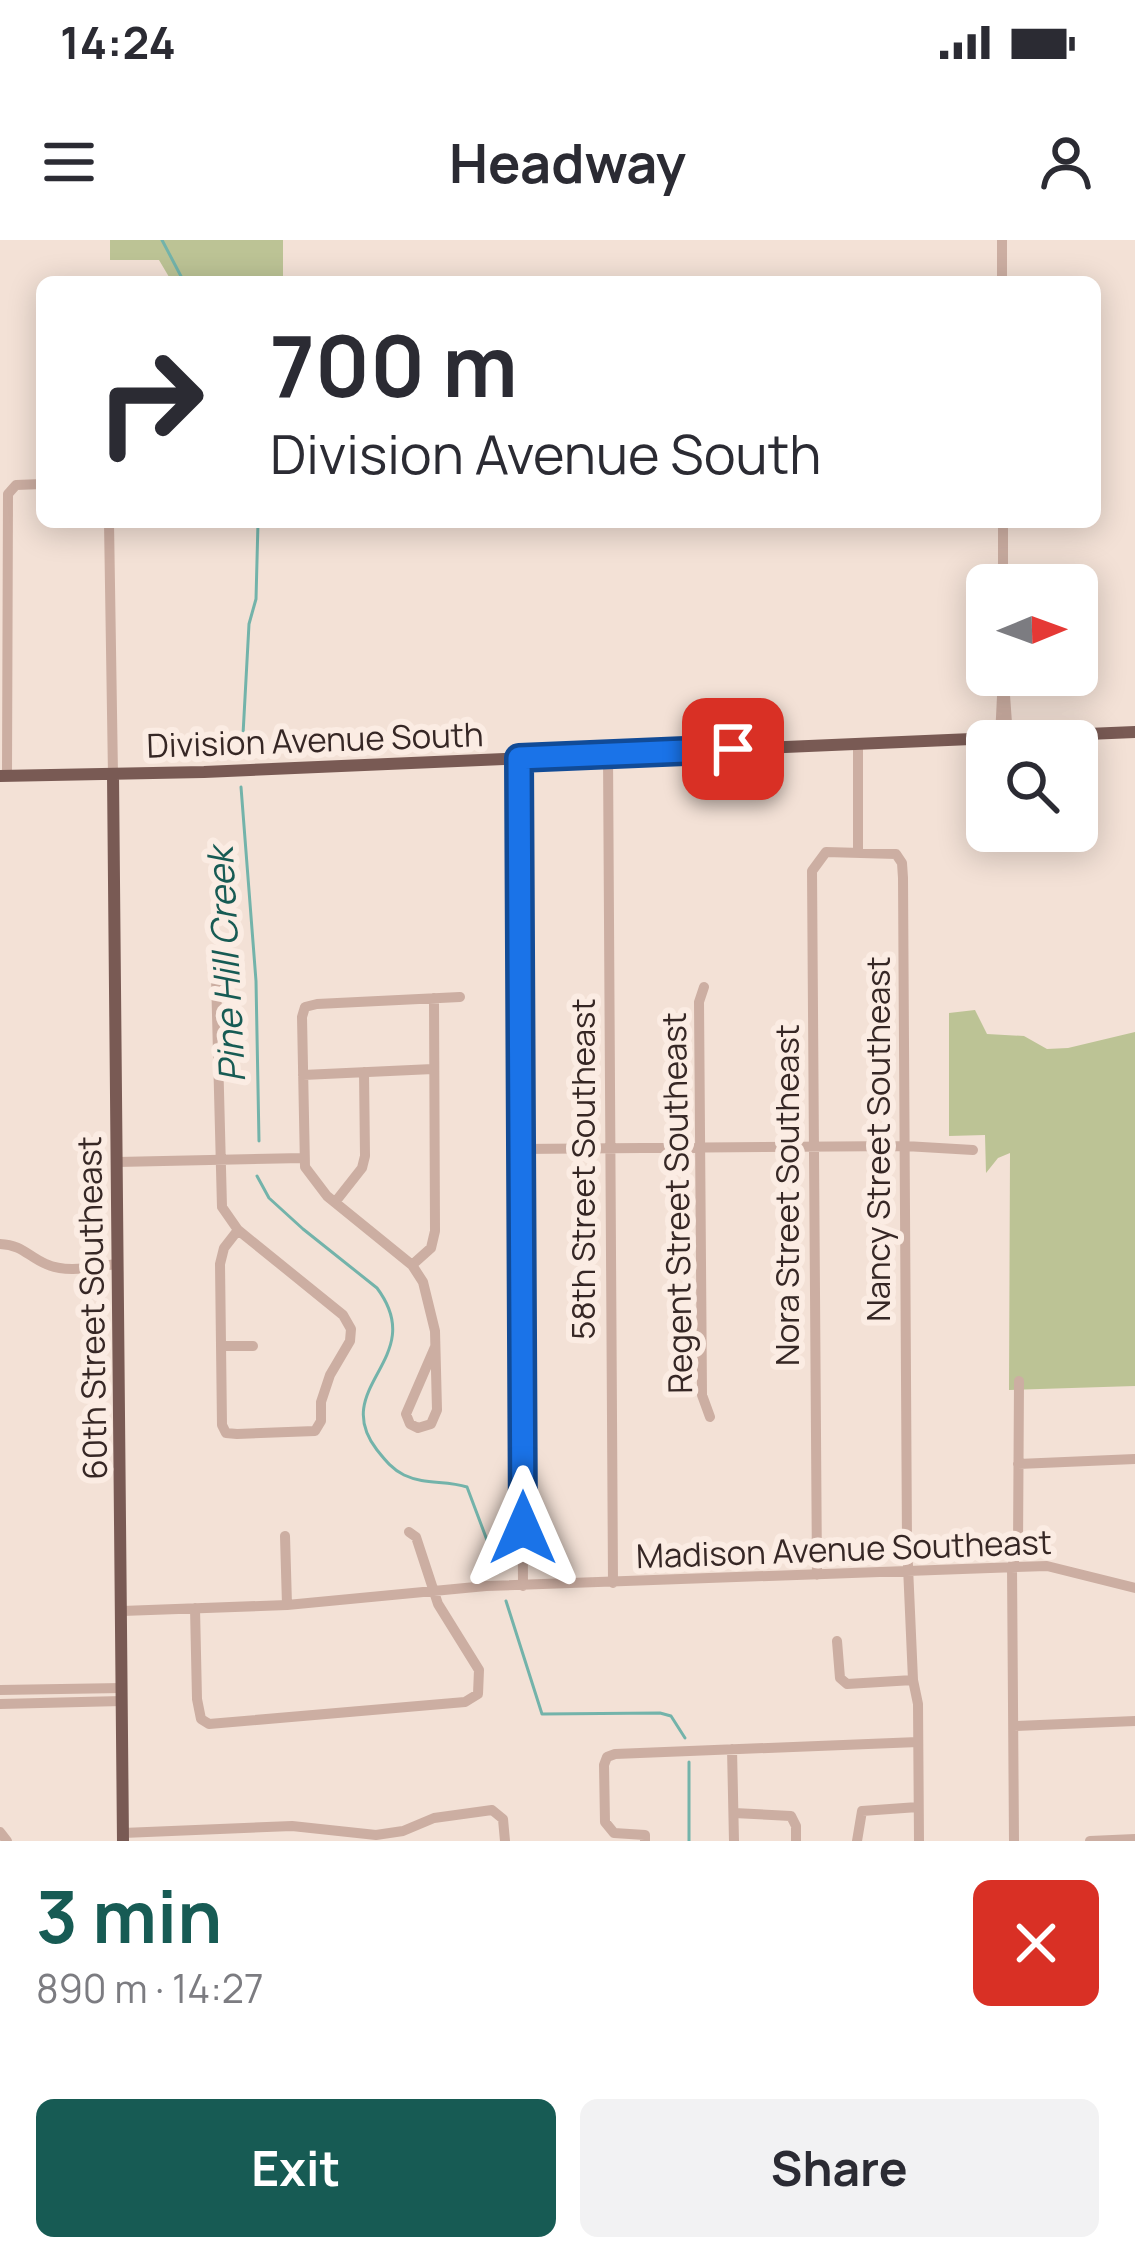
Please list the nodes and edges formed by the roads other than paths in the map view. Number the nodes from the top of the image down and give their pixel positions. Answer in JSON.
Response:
{"nodes":[{"id":1,"x":1002,"y":240,"type":"edge"},
{"id":2,"x":1002,"y":276,"type":"edge"},
{"id":3,"x":36,"y":485,"type":"edge"},
{"id":4,"x":110,"y":528,"type":"edge"},
{"id":5,"x":1003,"y":528,"type":"edge"},
{"id":6,"x":1003,"y":564,"type":"edge"},
{"id":7,"x":1135,"y":732,"type":"edge"},
{"id":8,"x":1098,"y":733,"type":"edge"},
{"id":9,"x":966,"y":739,"type":"edge"},
{"id":10,"x":858,"y":744,"type":"junction"},
{"id":11,"x":608,"y":754,"type":"junction"},
{"id":12,"x":519,"y":758,"type":"junction"},
{"id":13,"x":113,"y":775,"type":"junction"},
{"id":14,"x":3,"y":776,"type":"edge"},
{"id":15,"x":858,"y":851,"type":"junction"},
{"id":16,"x":216,"y":976,"type":"dead end"},
{"id":17,"x":704,"y":987,"type":"dead end"},
{"id":18,"x":460,"y":997,"type":"dead end"},
{"id":19,"x":434,"y":998,"type":"junction"},
{"id":20,"x":433,"y":1069,"type":"junction"},
{"id":21,"x":364,"y":1072,"type":"junction"},
{"id":22,"x":303,"y":1075,"type":"junction"},
{"id":23,"x":905,"y":1146,"type":"junction"},
{"id":24,"x":700,"y":1148,"type":"junction"},
{"id":25,"x":813,"y":1148,"type":"junction"},
{"id":26,"x":520,"y":1149,"type":"junction"},
{"id":27,"x":610,"y":1149,"type":"junction"},
{"id":28,"x":973,"y":1150,"type":"dead end"},
{"id":29,"x":303,"y":1159,"type":"junction"},
{"id":30,"x":219,"y":1160,"type":"junction"},
{"id":31,"x":117,"y":1162,"type":"junction"},
{"id":32,"x":336,"y":1201,"type":"junction"},
{"id":33,"x":238,"y":1230,"type":"junction"},
{"id":34,"x":0,"y":1244,"type":"edge"},
{"id":35,"x":118,"y":1264,"type":"junction"},
{"id":36,"x":412,"y":1265,"type":"junction"},
{"id":37,"x":220,"y":1346,"type":"junction"},
{"id":38,"x":253,"y":1346,"type":"dead end"},
{"id":39,"x":435,"y":1347,"type":"junction"},
{"id":40,"x":1019,"y":1382,"type":"dead end"},
{"id":41,"x":710,"y":1417,"type":"dead end"},
{"id":42,"x":1135,"y":1459,"type":"edge"},
{"id":43,"x":1018,"y":1464,"type":"junction"},
{"id":44,"x":409,"y":1532,"type":"dead end"},
{"id":45,"x":285,"y":1536,"type":"dead end"},
{"id":46,"x":1012,"y":1567,"type":"junction"},
{"id":47,"x":909,"y":1571,"type":"junction"},
{"id":48,"x":817,"y":1575,"type":"junction"},
{"id":49,"x":613,"y":1583,"type":"junction"},
{"id":50,"x":524,"y":1586,"type":"junction"},
{"id":51,"x":1135,"y":1588,"type":"edge"},
{"id":52,"x":433,"y":1592,"type":"junction"},
{"id":53,"x":287,"y":1605,"type":"junction"},
{"id":54,"x":195,"y":1608,"type":"junction"},
{"id":55,"x":122,"y":1611,"type":"junction"},
{"id":56,"x":837,"y":1640,"type":"dead end"},
{"id":57,"x":913,"y":1681,"type":"junction"},
{"id":58,"x":0,"y":1690,"type":"edge"},
{"id":59,"x":122,"y":1695,"type":"junction"},
{"id":60,"x":0,"y":1704,"type":"edge"},
{"id":61,"x":1135,"y":1721,"type":"edge"},
{"id":62,"x":1014,"y":1726,"type":"junction"},
{"id":63,"x":918,"y":1742,"type":"junction"},
{"id":64,"x":732,"y":1749,"type":"junction"},
{"id":65,"x":918,"y":1807,"type":"junction"},
{"id":66,"x":734,"y":1813,"type":"junction"},
{"id":67,"x":0,"y":1832,"type":"edge"},
{"id":68,"x":123,"y":1837,"type":"edge"},
{"id":69,"x":1135,"y":1839,"type":"edge"},
{"id":70,"x":7,"y":1841,"type":"edge"},
{"id":71,"x":505,"y":1841,"type":"edge"},
{"id":72,"x":645,"y":1841,"type":"edge"},
{"id":73,"x":734,"y":1841,"type":"edge"},
{"id":74,"x":796,"y":1841,"type":"edge"},
{"id":75,"x":857,"y":1841,"type":"edge"},
{"id":76,"x":919,"y":1841,"type":"edge"},
{"id":77,"x":1014,"y":1841,"type":"edge"},
{"id":78,"x":1090,"y":1841,"type":"edge"}],
"edges":[{"from":1,"to":2,"type":"street"},
{"from":3,"to":14,"type":"street"},
{"from":4,"to":13,"type":"street"},
{"from":5,"to":6,"type":"street"},
{"from":7,"to":8,"type":"main road","name":"Division Avenue South"},
{"from":9,"to":10,"type":"main road","name":"Division Avenue South"},
{"from":10,"to":11,"type":"main road","name":"Division Avenue South"},
{"from":10,"to":15,"type":"street"},
{"from":11,"to":12,"type":"main road","name":"Division Avenue South"},
{"from":11,"to":27,"type":"street","name":"58th Street Southeast"},
{"from":12,"to":13,"type":"main road","name":"Division Avenue South"},
{"from":12,"to":26,"type":"street"},
{"from":13,"to":14,"type":"main road","name":"Division Avenue South"},
{"from":13,"to":31,"type":"main road","name":"60th Street Southeast"},
{"from":15,"to":23,"type":"street","name":"Nancy Street Southeast"},
{"from":15,"to":25,"type":"street","name":"Nora Street Southeast"},
{"from":16,"to":30,"type":"street"},
{"from":17,"to":24,"type":"street","name":"Regent Street Southeast"},
{"from":18,"to":19,"type":"street"},
{"from":19,"to":20,"type":"street"},
{"from":19,"to":22,"type":"street"},
{"from":20,"to":21,"type":"street"},
{"from":20,"to":36,"type":"street"},
{"from":21,"to":22,"type":"street"},
{"from":21,"to":32,"type":"street"},
{"from":22,"to":29,"type":"street"},
{"from":23,"to":25,"type":"street"},
{"from":23,"to":28,"type":"street"},
{"from":23,"to":47,"type":"street","name":"Nancy Street Southeast"},
{"from":24,"to":25,"type":"street"},
{"from":24,"to":27,"type":"street"},
{"from":24,"to":41,"type":"street","name":"Regent Street Southeast"},
{"from":25,"to":48,"type":"street","name":"Nora Street Southeast"},
{"from":26,"to":27,"type":"street"},
{"from":26,"to":50,"type":"street"},
{"from":27,"to":49,"type":"street","name":"58th Street Southeast"},
{"from":29,"to":30,"type":"street"},
{"from":29,"to":32,"type":"street"},
{"from":30,"to":31,"type":"street"},
{"from":30,"to":33,"type":"street"},
{"from":31,"to":35,"type":"main road","name":"60th Street Southeast"},
{"from":32,"to":36,"type":"street"},
{"from":33,"to":37,"type":"street"},
{"from":33,"to":37,"type":"street"},
{"from":34,"to":35,"type":"street"},
{"from":35,"to":55,"type":"main road","name":"60th Street Southeast"},
{"from":36,"to":39,"type":"street"},
{"from":37,"to":38,"type":"street"},
{"from":39,"to":39,"type":"street"},
{"from":40,"to":43,"type":"street"},
{"from":42,"to":43,"type":"street"},
{"from":43,"to":46,"type":"street"},
{"from":44,"to":52,"type":"street"},
{"from":45,"to":53,"type":"street"},
{"from":46,"to":47,"type":"street","name":"Madison Avenue Southeast"},
{"from":46,"to":51,"type":"street","name":"Madison Avenue Southeast"},
{"from":46,"to":62,"type":"street"},
{"from":47,"to":48,"type":"street","name":"Madison Avenue Southeast"},
{"from":47,"to":57,"type":"street","name":"Nancy Street Southeast"},
{"from":48,"to":49,"type":"street","name":"Madison Avenue Southeast"},
{"from":49,"to":50,"type":"street","name":"Madison Avenue Southeast"},
{"from":50,"to":52,"type":"street","name":"Madison Avenue Southeast"},
{"from":52,"to":53,"type":"street","name":"Madison Avenue Southeast"},
{"from":52,"to":54,"type":"street"},
{"from":53,"to":54,"type":"street","name":"Madison Avenue Southeast"},
{"from":54,"to":55,"type":"street","name":"Madison Avenue Southeast"},
{"from":55,"to":59,"type":"main road","name":"60th Street Southeast"},
{"from":56,"to":57,"type":"street"},
{"from":57,"to":63,"type":"street","name":"Nancy Street Southeast"},
{"from":58,"to":59,"type":"street"},
{"from":59,"to":60,"type":"street"},
{"from":59,"to":68,"type":"main road","name":"60th Street Southeast"},
{"from":61,"to":62,"type":"street"},
{"from":62,"to":77,"type":"street"},
{"from":63,"to":64,"type":"street"},
{"from":63,"to":65,"type":"street","name":"Nancy Street Southeast"},
{"from":64,"to":66,"type":"street"},
{"from":64,"to":72,"type":"street"},
{"from":65,"to":75,"type":"street"},
{"from":65,"to":76,"type":"street","name":"Nancy Street Southeast"},
{"from":66,"to":73,"type":"street"},
{"from":66,"to":74,"type":"street"},
{"from":67,"to":70,"type":"street"},
{"from":68,"to":71,"type":"street"},
{"from":69,"to":78,"type":"street"}]}
